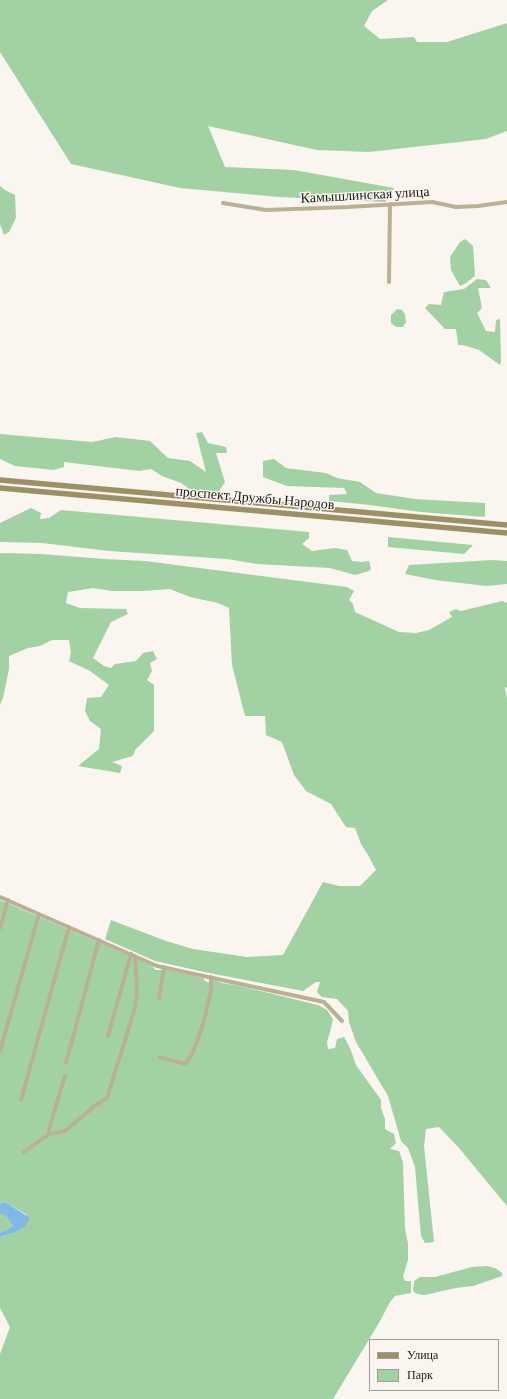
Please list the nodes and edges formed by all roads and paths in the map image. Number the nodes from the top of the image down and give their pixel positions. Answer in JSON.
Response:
{"nodes":[{"id":1,"x":507,"y":202,"type":"edge"},
{"id":2,"x":223,"y":203,"type":"dead end"},
{"id":3,"x":390,"y":204,"type":"junction"},
{"id":4,"x":389,"y":282,"type":"dead end"},
{"id":5,"x":0,"y":480,"type":"edge"},
{"id":6,"x":0,"y":488,"type":"edge"},
{"id":7,"x":507,"y":525,"type":"edge"},
{"id":8,"x":507,"y":533,"type":"edge"},
{"id":9,"x":0,"y":897,"type":"edge"},
{"id":10,"x":8,"y":900,"type":"junction"},
{"id":11,"x":39,"y":914,"type":"junction"},
{"id":12,"x":69,"y":927,"type":"junction"},
{"id":13,"x":0,"y":928,"type":"edge"},
{"id":14,"x":99,"y":940,"type":"junction"},
{"id":15,"x":133,"y":955,"type":"junction"},
{"id":16,"x":164,"y":967,"type":"junction"},
{"id":17,"x":211,"y":978,"type":"junction"},
{"id":18,"x":159,"y":999,"type":"dead end"},
{"id":19,"x":342,"y":1021,"type":"dead end"},
{"id":20,"x":108,"y":1036,"type":"dead end"},
{"id":21,"x":0,"y":1051,"type":"edge"},
{"id":22,"x":159,"y":1058,"type":"dead end"},
{"id":23,"x":66,"y":1063,"type":"dead end"},
{"id":24,"x":65,"y":1076,"type":"dead end"},
{"id":25,"x":21,"y":1100,"type":"dead end"},
{"id":26,"x":49,"y":1134,"type":"junction"},
{"id":27,"x":24,"y":1152,"type":"dead end"}],
"edges":[{"from":1,"to":3,"type":"street","name":"Камышлинская улица"},
{"from":2,"to":3,"type":"street","name":"Камышлинская улица"},
{"from":3,"to":4,"type":"street"},
{"from":5,"to":7,"type":"main road","name":"проспект Дружбы Народов"},
{"from":6,"to":8,"type":"main road","name":"проспект Дружбы Народов"},
{"from":9,"to":10,"type":"street"},
{"from":10,"to":11,"type":"street"},
{"from":10,"to":13,"type":"street"},
{"from":11,"to":12,"type":"street"},
{"from":11,"to":21,"type":"street"},
{"from":12,"to":14,"type":"street"},
{"from":12,"to":25,"type":"street"},
{"from":14,"to":15,"type":"street"},
{"from":14,"to":23,"type":"street"},
{"from":15,"to":16,"type":"street"},
{"from":15,"to":20,"type":"street"},
{"from":15,"to":26,"type":"street"},
{"from":16,"to":17,"type":"street"},
{"from":16,"to":18,"type":"street"},
{"from":17,"to":19,"type":"street"},
{"from":17,"to":22,"type":"street"},
{"from":24,"to":26,"type":"street"},
{"from":26,"to":27,"type":"street"}]}
